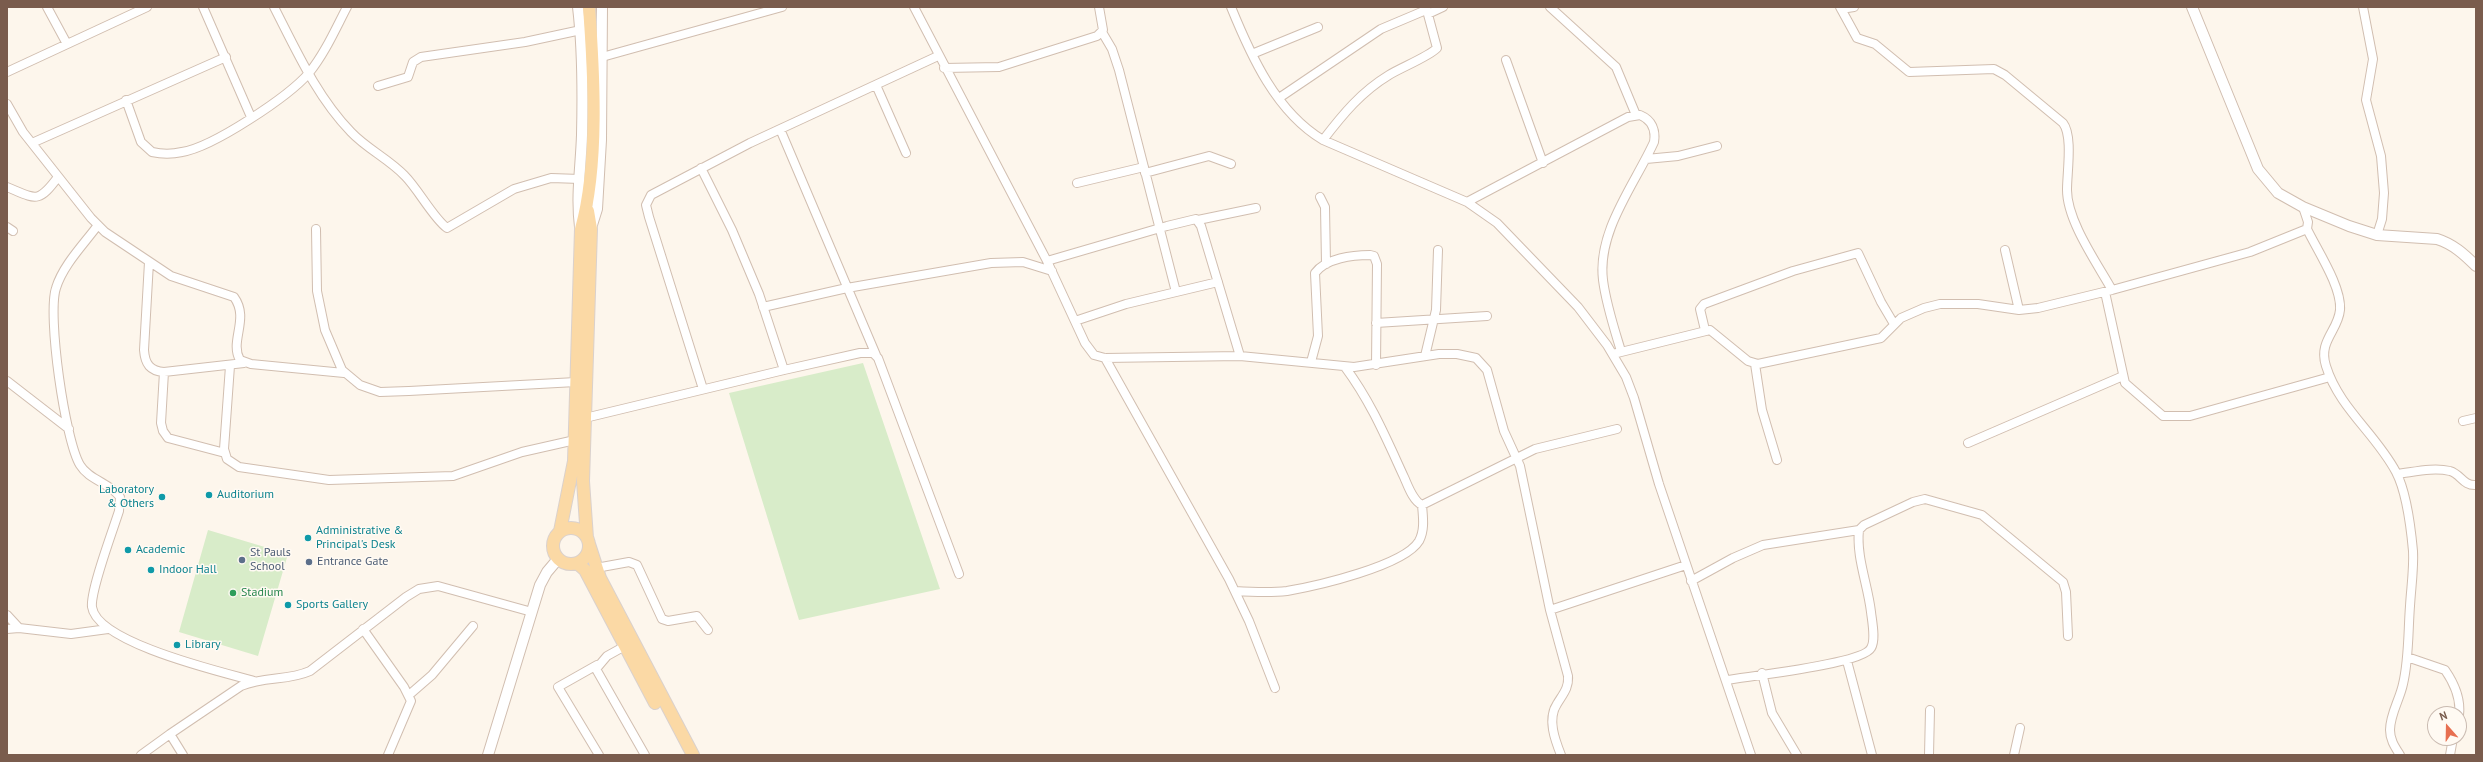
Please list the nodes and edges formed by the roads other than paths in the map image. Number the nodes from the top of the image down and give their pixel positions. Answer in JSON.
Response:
{"nodes":[{"id":1,"x":47,"y":7,"type":"edge"},
{"id":2,"x":146,"y":7,"type":"edge"},
{"id":3,"x":203,"y":7,"type":"edge"},
{"id":4,"x":274,"y":7,"type":"edge"},
{"id":5,"x":347,"y":7,"type":"edge"},
{"id":6,"x":578,"y":7,"type":"edge"},
{"id":7,"x":589,"y":7,"type":"edge"},
{"id":8,"x":602,"y":7,"type":"edge"},
{"id":9,"x":782,"y":7,"type":"edge"},
{"id":10,"x":914,"y":7,"type":"edge"},
{"id":11,"x":1099,"y":7,"type":"edge"},
{"id":12,"x":1231,"y":7,"type":"edge"},
{"id":13,"x":1443,"y":7,"type":"edge"},
{"id":14,"x":1550,"y":7,"type":"edge"},
{"id":15,"x":1854,"y":7,"type":"edge"},
{"id":16,"x":2192,"y":7,"type":"edge"},
{"id":17,"x":2363,"y":7,"type":"edge"},
{"id":18,"x":1841,"y":8,"type":"edge"},
{"id":19,"x":1427,"y":10,"type":"edge"},
{"id":20,"x":1318,"y":27,"type":"dead end"},
{"id":21,"x":581,"y":30,"type":"junction"},
{"id":22,"x":1102,"y":32,"type":"junction"},
{"id":23,"x":68,"y":44,"type":"junction"},
{"id":24,"x":1252,"y":54,"type":"junction"},
{"id":25,"x":938,"y":56,"type":"junction"},
{"id":26,"x":226,"y":57,"type":"junction"},
{"id":27,"x":602,"y":57,"type":"junction"},
{"id":28,"x":1506,"y":60,"type":"dead end"},
{"id":29,"x":944,"y":68,"type":"junction"},
{"id":30,"x":7,"y":72,"type":"edge"},
{"id":31,"x":309,"y":73,"type":"junction"},
{"id":32,"x":876,"y":85,"type":"junction"},
{"id":33,"x":378,"y":86,"type":"dead end"},
{"id":34,"x":1279,"y":98,"type":"junction"},
{"id":35,"x":126,"y":100,"type":"junction"},
{"id":36,"x":7,"y":104,"type":"edge"},
{"id":37,"x":1636,"y":115,"type":"junction"},
{"id":38,"x":251,"y":117,"type":"junction"},
{"id":39,"x":780,"y":129,"type":"junction"},
{"id":40,"x":1323,"y":140,"type":"junction"},
{"id":41,"x":32,"y":143,"type":"junction"},
{"id":42,"x":1717,"y":146,"type":"dead end"},
{"id":43,"x":906,"y":153,"type":"dead end"},
{"id":44,"x":1646,"y":159,"type":"junction"},
{"id":45,"x":1543,"y":163,"type":"junction"},
{"id":46,"x":1231,"y":164,"type":"dead end"},
{"id":47,"x":701,"y":168,"type":"junction"},
{"id":48,"x":1145,"y":170,"type":"junction"},
{"id":49,"x":58,"y":177,"type":"junction"},
{"id":50,"x":580,"y":179,"type":"junction"},
{"id":51,"x":1077,"y":183,"type":"dead end"},
{"id":52,"x":7,"y":187,"type":"edge"},
{"id":53,"x":1320,"y":197,"type":"dead end"},
{"id":54,"x":1467,"y":202,"type":"junction"},
{"id":55,"x":2303,"y":207,"type":"junction"},
{"id":56,"x":1256,"y":208,"type":"dead end"},
{"id":57,"x":1198,"y":220,"type":"junction"},
{"id":58,"x":98,"y":225,"type":"junction"},
{"id":59,"x":1159,"y":228,"type":"junction"},
{"id":60,"x":316,"y":229,"type":"dead end"},
{"id":61,"x":586,"y":229,"type":"junction"},
{"id":62,"x":2307,"y":229,"type":"junction"},
{"id":63,"x":2377,"y":235,"type":"junction"},
{"id":64,"x":1438,"y":250,"type":"dead end"},
{"id":65,"x":2005,"y":250,"type":"dead end"},
{"id":66,"x":1047,"y":261,"type":"junction"},
{"id":67,"x":149,"y":262,"type":"junction"},
{"id":68,"x":1326,"y":264,"type":"junction"},
{"id":69,"x":2476,"y":266,"type":"edge"},
{"id":70,"x":1052,"y":272,"type":"junction"},
{"id":71,"x":1218,"y":282,"type":"junction"},
{"id":72,"x":847,"y":288,"type":"junction"},
{"id":73,"x":2109,"y":291,"type":"junction"},
{"id":74,"x":1176,"y":292,"type":"junction"},
{"id":75,"x":763,"y":307,"type":"junction"},
{"id":76,"x":2019,"y":310,"type":"junction"},
{"id":77,"x":1486,"y":316,"type":"dead end"},
{"id":78,"x":1433,"y":319,"type":"junction"},
{"id":79,"x":1075,"y":321,"type":"junction"},
{"id":80,"x":1376,"y":323,"type":"junction"},
{"id":81,"x":1894,"y":324,"type":"junction"},
{"id":82,"x":1705,"y":330,"type":"junction"},
{"id":83,"x":1617,"y":352,"type":"junction"},
{"id":84,"x":876,"y":355,"type":"junction"},
{"id":85,"x":1240,"y":356,"type":"junction"},
{"id":86,"x":1425,"y":356,"type":"junction"},
{"id":87,"x":1106,"y":358,"type":"junction"},
{"id":88,"x":244,"y":362,"type":"junction"},
{"id":89,"x":1311,"y":362,"type":"junction"},
{"id":90,"x":1755,"y":364,"type":"junction"},
{"id":91,"x":1376,"y":365,"type":"junction"},
{"id":92,"x":230,"y":366,"type":"junction"},
{"id":93,"x":1345,"y":366,"type":"junction"},
{"id":94,"x":784,"y":370,"type":"junction"},
{"id":95,"x":164,"y":372,"type":"junction"},
{"id":96,"x":344,"y":373,"type":"junction"},
{"id":97,"x":2123,"y":376,"type":"junction"},
{"id":98,"x":2330,"y":377,"type":"junction"},
{"id":99,"x":7,"y":381,"type":"edge"},
{"id":100,"x":576,"y":382,"type":"junction"},
{"id":101,"x":703,"y":389,"type":"junction"},
{"id":102,"x":585,"y":418,"type":"junction"},
{"id":103,"x":2476,"y":418,"type":"edge"},
{"id":104,"x":2463,"y":421,"type":"dead end"},
{"id":105,"x":69,"y":429,"type":"junction"},
{"id":106,"x":1617,"y":429,"type":"dead end"},
{"id":107,"x":575,"y":440,"type":"junction"},
{"id":108,"x":1968,"y":443,"type":"dead end"},
{"id":109,"x":225,"y":453,"type":"junction"},
{"id":110,"x":1517,"y":458,"type":"junction"},
{"id":111,"x":1777,"y":460,"type":"dead end"},
{"id":112,"x":2397,"y":474,"type":"junction"},
{"id":113,"x":2476,"y":485,"type":"edge"},
{"id":114,"x":1422,"y":505,"type":"junction"},
{"id":115,"x":1858,"y":530,"type":"junction"},
{"id":116,"x":560,"y":531,"type":"junction"},
{"id":117,"x":588,"y":541,"type":"junction"},
{"id":118,"x":558,"y":559,"type":"junction"},
{"id":119,"x":577,"y":563,"type":"junction"},
{"id":120,"x":1686,"y":565,"type":"junction"},
{"id":121,"x":596,"y":568,"type":"junction"},
{"id":122,"x":959,"y":574,"type":"dead end"},
{"id":123,"x":1691,"y":581,"type":"junction"},
{"id":124,"x":1235,"y":591,"type":"junction"},
{"id":125,"x":1550,"y":610,"type":"junction"},
{"id":126,"x":532,"y":612,"type":"junction"},
{"id":127,"x":7,"y":615,"type":"edge"},
{"id":128,"x":473,"y":626,"type":"dead end"},
{"id":129,"x":19,"y":628,"type":"junction"},
{"id":130,"x":7,"y":629,"type":"edge"},
{"id":131,"x":108,"y":629,"type":"junction"},
{"id":132,"x":363,"y":629,"type":"junction"},
{"id":133,"x":708,"y":630,"type":"dead end"},
{"id":134,"x":2068,"y":636,"type":"dead end"},
{"id":135,"x":625,"y":646,"type":"junction"},
{"id":136,"x":2407,"y":657,"type":"junction"},
{"id":137,"x":1847,"y":661,"type":"junction"},
{"id":138,"x":597,"y":665,"type":"junction"},
{"id":139,"x":1762,"y":673,"type":"junction"},
{"id":140,"x":1727,"y":680,"type":"junction"},
{"id":141,"x":254,"y":681,"type":"junction"},
{"id":142,"x":1275,"y":688,"type":"dead end"},
{"id":143,"x":409,"y":695,"type":"junction"},
{"id":144,"x":2459,"y":706,"type":"edge"},
{"id":145,"x":1930,"y":710,"type":"dead end"},
{"id":146,"x":2020,"y":728,"type":"dead end"},
{"id":147,"x":170,"y":734,"type":"junction"},
{"id":148,"x":141,"y":755,"type":"edge"},
{"id":149,"x":183,"y":755,"type":"edge"},
{"id":150,"x":388,"y":755,"type":"edge"},
{"id":151,"x":488,"y":755,"type":"edge"},
{"id":152,"x":599,"y":755,"type":"edge"},
{"id":153,"x":645,"y":755,"type":"edge"},
{"id":154,"x":684,"y":755,"type":"edge"},
{"id":155,"x":693,"y":755,"type":"edge"},
{"id":156,"x":1561,"y":755,"type":"edge"},
{"id":157,"x":1751,"y":755,"type":"edge"},
{"id":158,"x":1797,"y":755,"type":"edge"},
{"id":159,"x":1872,"y":755,"type":"edge"},
{"id":160,"x":1929,"y":755,"type":"edge"},
{"id":161,"x":2014,"y":755,"type":"edge"},
{"id":162,"x":2400,"y":755,"type":"edge"}],
"edges":[{"from":1,"to":23,"type":"street"},
{"from":2,"to":23,"type":"street"},
{"from":3,"to":26,"type":"street"},
{"from":4,"to":31,"type":"street"},
{"from":5,"to":31,"type":"street"},
{"from":6,"to":21,"type":"street"},
{"from":7,"to":61,"type":"main road"},
{"from":8,"to":27,"type":"street"},
{"from":9,"to":27,"type":"street"},
{"from":10,"to":25,"type":"street"},
{"from":11,"to":22,"type":"street"},
{"from":12,"to":24,"type":"street"},
{"from":13,"to":19,"type":"street"},
{"from":14,"to":37,"type":"street"},
{"from":15,"to":18,"type":"street"},
{"from":16,"to":55,"type":"street"},
{"from":17,"to":63,"type":"street"},
{"from":18,"to":73,"type":"street"},
{"from":19,"to":34,"type":"street"},
{"from":19,"to":40,"type":"street"},
{"from":20,"to":24,"type":"street"},
{"from":21,"to":33,"type":"street"},
{"from":21,"to":50,"type":"street"},
{"from":22,"to":29,"type":"street"},
{"from":22,"to":48,"type":"street"},
{"from":23,"to":30,"type":"street"},
{"from":24,"to":34,"type":"street"},
{"from":25,"to":29,"type":"street"},
{"from":25,"to":32,"type":"street"},
{"from":26,"to":35,"type":"street"},
{"from":26,"to":38,"type":"street"},
{"from":27,"to":61,"type":"street"},
{"from":28,"to":45,"type":"street"},
{"from":29,"to":66,"type":"street"},
{"from":31,"to":38,"type":"street"},
{"from":31,"to":50,"type":"street"},
{"from":32,"to":39,"type":"street"},
{"from":32,"to":43,"type":"street"},
{"from":34,"to":40,"type":"street"},
{"from":35,"to":38,"type":"street"},
{"from":35,"to":41,"type":"street"},
{"from":36,"to":41,"type":"street"},
{"from":37,"to":44,"type":"street"},
{"from":37,"to":45,"type":"street"},
{"from":39,"to":47,"type":"street"},
{"from":39,"to":72,"type":"street"},
{"from":40,"to":54,"type":"street"},
{"from":41,"to":49,"type":"street"},
{"from":42,"to":44,"type":"street"},
{"from":44,"to":83,"type":"street"},
{"from":45,"to":54,"type":"street"},
{"from":46,"to":48,"type":"street"},
{"from":47,"to":75,"type":"street"},
{"from":47,"to":101,"type":"street"},
{"from":48,"to":51,"type":"street"},
{"from":48,"to":59,"type":"street"},
{"from":49,"to":52,"type":"street"},
{"from":49,"to":58,"type":"street"},
{"from":50,"to":61,"type":"street"},
{"from":53,"to":68,"type":"street"},
{"from":54,"to":83,"type":"street"},
{"from":55,"to":62,"type":"street"},
{"from":55,"to":63,"type":"street"},
{"from":56,"to":57,"type":"street"},
{"from":57,"to":59,"type":"street"},
{"from":57,"to":71,"type":"street"},
{"from":58,"to":67,"type":"street"},
{"from":58,"to":105,"type":"street"},
{"from":59,"to":66,"type":"street"},
{"from":59,"to":74,"type":"street"},
{"from":60,"to":96,"type":"street"},
{"from":61,"to":100,"type":"main road"},
{"from":61,"to":102,"type":"main road"},
{"from":62,"to":73,"type":"street"},
{"from":62,"to":98,"type":"street"},
{"from":63,"to":69,"type":"street"},
{"from":64,"to":78,"type":"street"},
{"from":65,"to":76,"type":"street"},
{"from":66,"to":70,"type":"street"},
{"from":67,"to":88,"type":"street"},
{"from":67,"to":95,"type":"street"},
{"from":68,"to":80,"type":"street"},
{"from":68,"to":89,"type":"street"},
{"from":70,"to":72,"type":"street"},
{"from":70,"to":79,"type":"street"},
{"from":71,"to":74,"type":"street"},
{"from":71,"to":85,"type":"street"},
{"from":72,"to":75,"type":"street"},
{"from":72,"to":84,"type":"street"},
{"from":73,"to":76,"type":"street"},
{"from":73,"to":97,"type":"street"},
{"from":74,"to":79,"type":"street"},
{"from":75,"to":94,"type":"street"},
{"from":76,"to":81,"type":"street"},
{"from":77,"to":78,"type":"street"},
{"from":78,"to":80,"type":"street"},
{"from":78,"to":86,"type":"street"},
{"from":79,"to":87,"type":"street"},
{"from":80,"to":91,"type":"street"},
{"from":81,"to":82,"type":"street"},
{"from":81,"to":90,"type":"street"},
{"from":82,"to":83,"type":"street"},
{"from":82,"to":90,"type":"street"},
{"from":83,"to":120,"type":"street"},
{"from":84,"to":94,"type":"street"},
{"from":84,"to":122,"type":"street"},
{"from":85,"to":87,"type":"street"},
{"from":85,"to":89,"type":"street"},
{"from":86,"to":91,"type":"street"},
{"from":86,"to":110,"type":"street"},
{"from":87,"to":124,"type":"street"},
{"from":88,"to":92,"type":"street"},
{"from":88,"to":96,"type":"street"},
{"from":89,"to":93,"type":"street"},
{"from":90,"to":111,"type":"street"},
{"from":91,"to":93,"type":"street"},
{"from":92,"to":95,"type":"street"},
{"from":92,"to":109,"type":"street"},
{"from":93,"to":114,"type":"street"},
{"from":94,"to":101,"type":"street"},
{"from":95,"to":109,"type":"street"},
{"from":96,"to":100,"type":"street"},
{"from":97,"to":98,"type":"street"},
{"from":97,"to":108,"type":"street"},
{"from":98,"to":112,"type":"street"},
{"from":99,"to":105,"type":"street"},
{"from":100,"to":107,"type":"main road"},
{"from":101,"to":102,"type":"street"},
{"from":102,"to":117,"type":"main road"},
{"from":103,"to":104,"type":"street"},
{"from":105,"to":131,"type":"street"},
{"from":106,"to":110,"type":"street"},
{"from":107,"to":109,"type":"street"},
{"from":107,"to":116,"type":"main road"},
{"from":110,"to":114,"type":"street"},
{"from":110,"to":125,"type":"street"},
{"from":112,"to":113,"type":"street"},
{"from":112,"to":136,"type":"street"},
{"from":114,"to":124,"type":"street"},
{"from":115,"to":123,"type":"street"},
{"from":115,"to":134,"type":"street"},
{"from":115,"to":137,"type":"street"},
{"from":116,"to":117,"type":"main road"},
{"from":116,"to":118,"type":"main road"},
{"from":117,"to":119,"type":"main road"},
{"from":117,"to":121,"type":"main road"},
{"from":118,"to":119,"type":"main road"},
{"from":118,"to":126,"type":"street"},
{"from":119,"to":135,"type":"main road"},
{"from":120,"to":123,"type":"street"},
{"from":120,"to":125,"type":"street"},
{"from":121,"to":133,"type":"street"},
{"from":121,"to":155,"type":"main road"},
{"from":123,"to":140,"type":"street"},
{"from":124,"to":142,"type":"street"},
{"from":125,"to":156,"type":"street"},
{"from":126,"to":132,"type":"street"},
{"from":126,"to":151,"type":"street"},
{"from":127,"to":129,"type":"street"},
{"from":128,"to":143,"type":"street"},
{"from":129,"to":130,"type":"street"},
{"from":129,"to":131,"type":"street"},
{"from":131,"to":141,"type":"street"},
{"from":132,"to":141,"type":"street"},
{"from":132,"to":143,"type":"street"},
{"from":135,"to":138,"type":"street"},
{"from":135,"to":154,"type":"main road"},
{"from":136,"to":144,"type":"street"},
{"from":136,"to":162,"type":"street"},
{"from":137,"to":139,"type":"street"},
{"from":137,"to":159,"type":"street"},
{"from":138,"to":152,"type":"street"},
{"from":138,"to":153,"type":"street"},
{"from":139,"to":140,"type":"street"},
{"from":139,"to":158,"type":"street"},
{"from":140,"to":157,"type":"street"},
{"from":141,"to":147,"type":"street"},
{"from":143,"to":150,"type":"street"},
{"from":145,"to":160,"type":"street"},
{"from":146,"to":161,"type":"street"},
{"from":147,"to":148,"type":"street"},
{"from":147,"to":149,"type":"street"}]}
